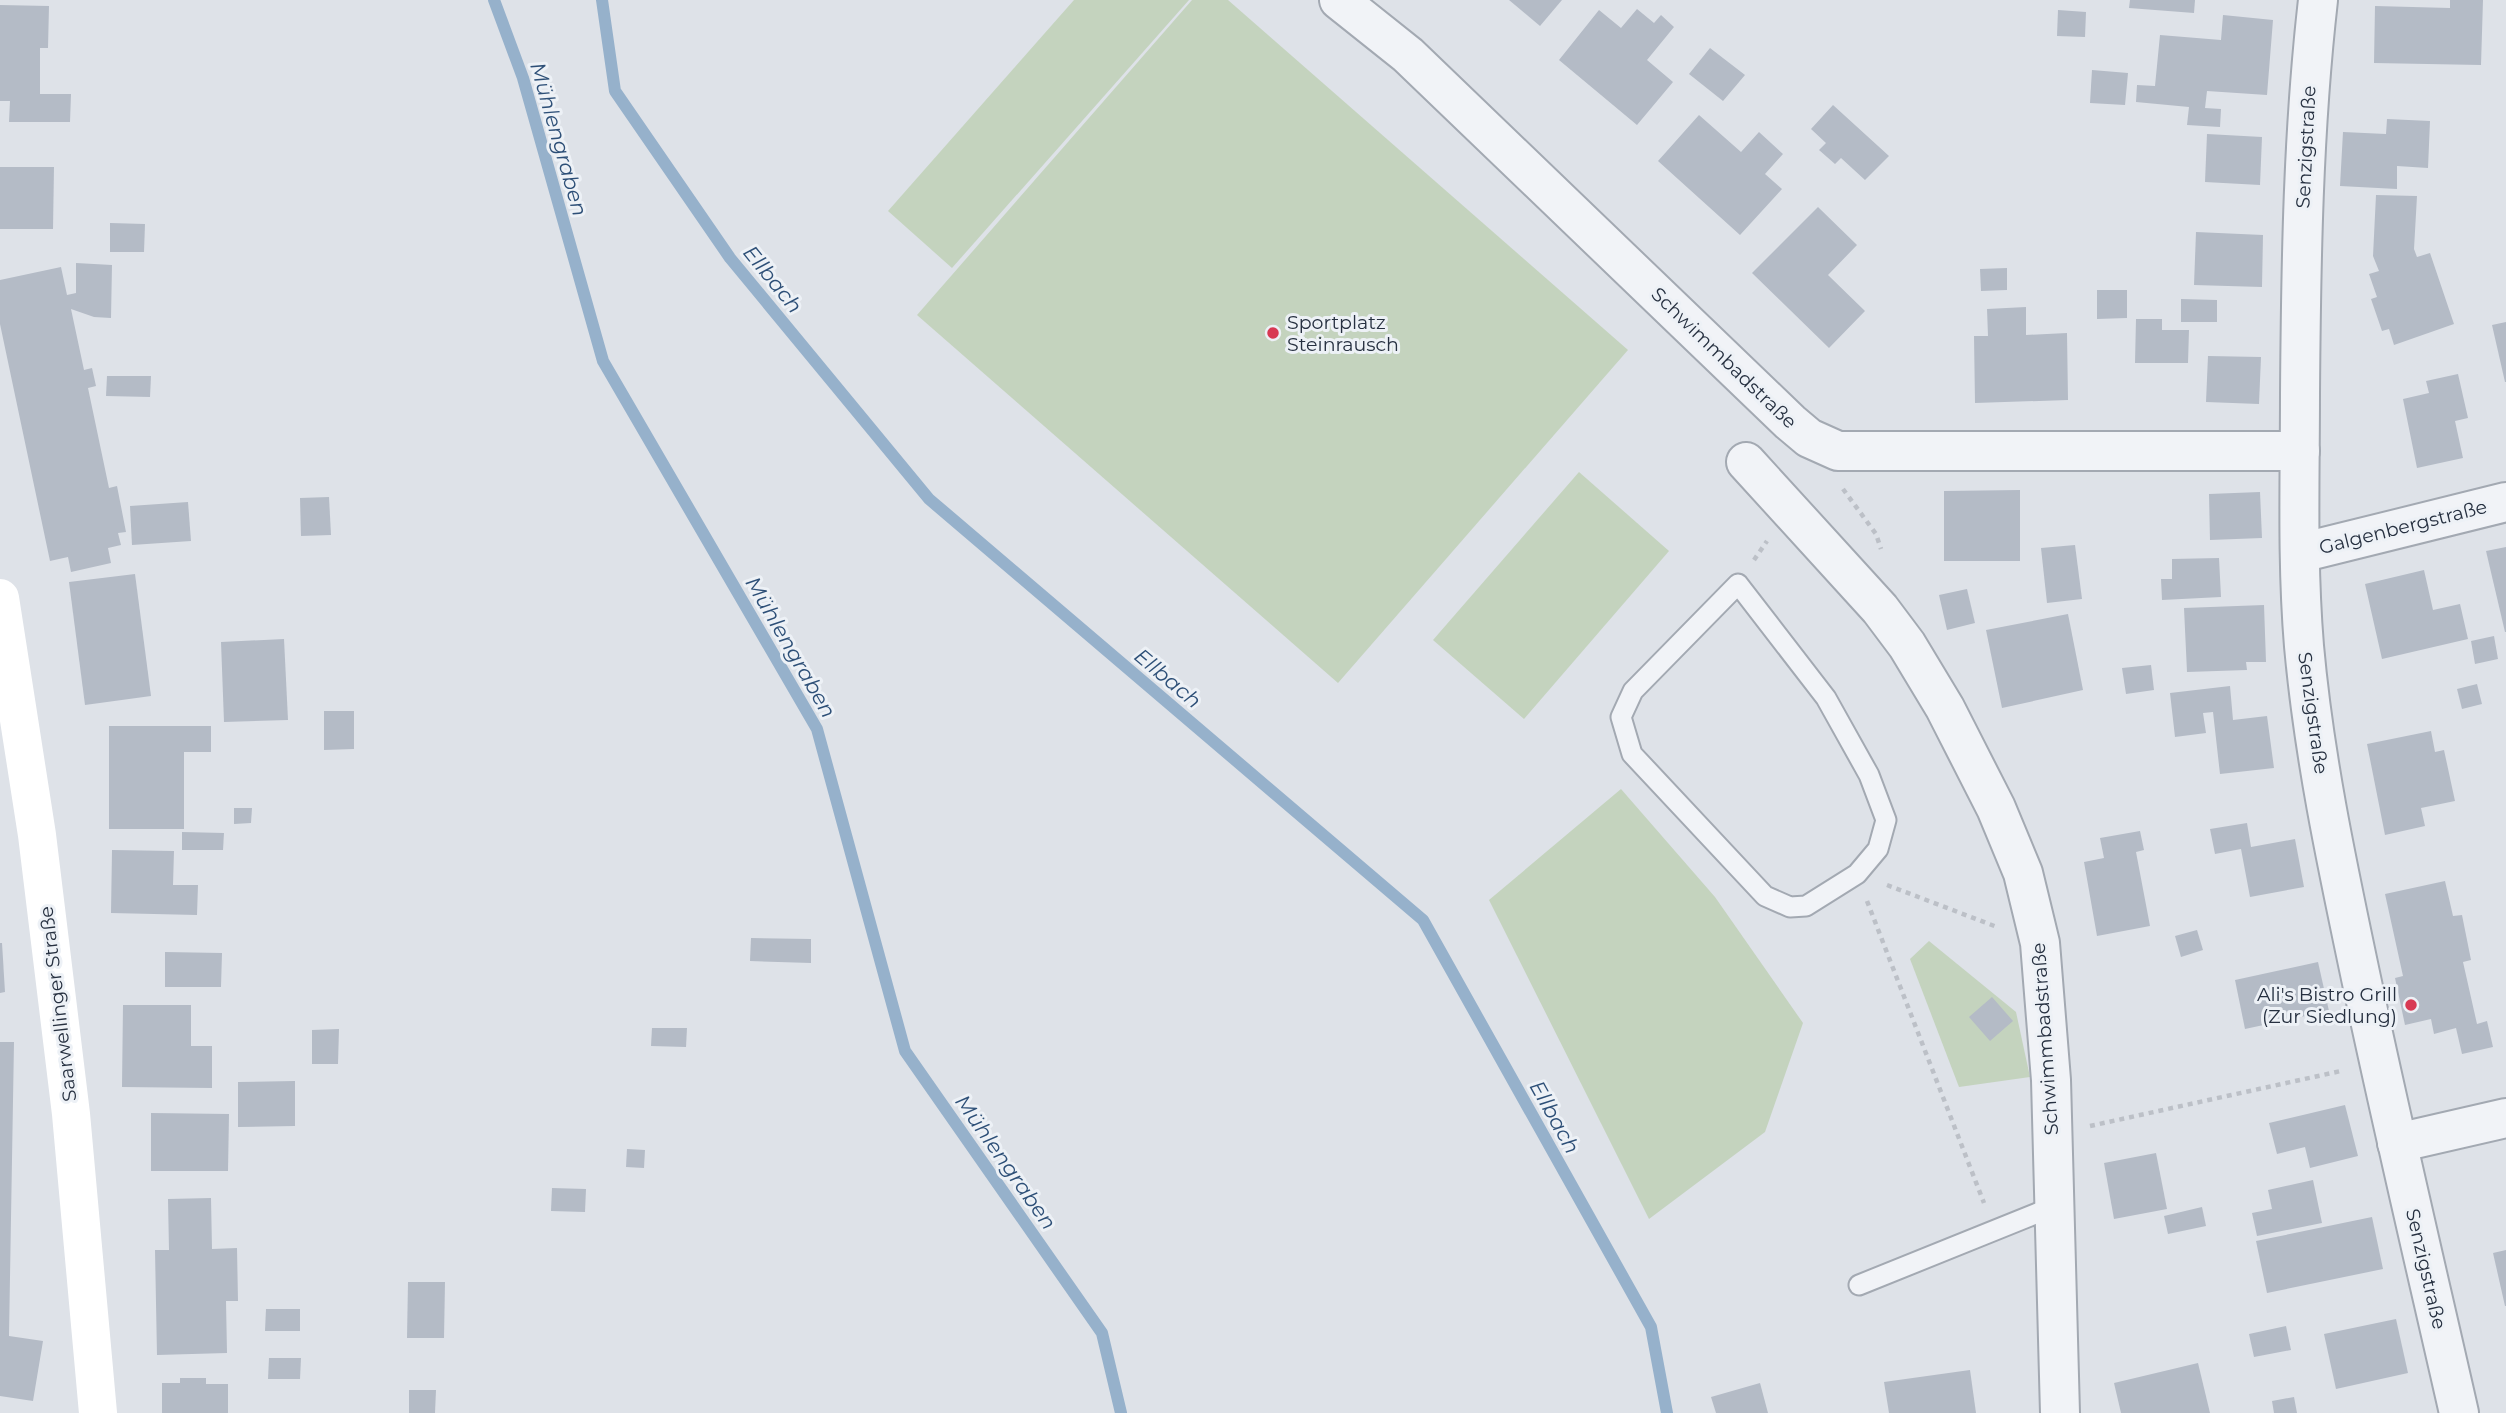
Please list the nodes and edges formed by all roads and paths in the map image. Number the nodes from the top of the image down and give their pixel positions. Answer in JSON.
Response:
{"nodes":[{"id":1,"x":1339,"y":0,"type":"edge"},
{"id":2,"x":2318,"y":0,"type":"edge"},
{"id":3,"x":1809,"y":438,"type":"junction"},
{"id":4,"x":2300,"y":452,"type":"junction"},
{"id":5,"x":1746,"y":462,"type":"dead end"},
{"id":6,"x":2506,"y":502,"type":"edge"},
{"id":7,"x":1789,"y":509,"type":"junction"},
{"id":8,"x":2300,"y":553,"type":"junction"},
{"id":9,"x":1883,"y":557,"type":"dead end"},
{"id":10,"x":1738,"y":584,"type":"junction"},
{"id":11,"x":0,"y":598,"type":"edge"},
{"id":12,"x":1857,"y":874,"type":"junction"},
{"id":13,"x":2040,"y":943,"type":"junction"},
{"id":14,"x":2379,"y":1062,"type":"junction"},
{"id":15,"x":2506,"y":1118,"type":"edge"},
{"id":16,"x":2052,"y":1134,"type":"junction"},
{"id":17,"x":2397,"y":1143,"type":"junction"},
{"id":18,"x":2054,"y":1206,"type":"junction"},
{"id":19,"x":1994,"y":1230,"type":"junction"},
{"id":20,"x":1859,"y":1285,"type":"dead end"},
{"id":21,"x":98,"y":1413,"type":"edge"},
{"id":22,"x":2060,"y":1413,"type":"edge"},
{"id":23,"x":2459,"y":1413,"type":"edge"}],
"edges":[{"from":1,"to":3,"type":"street","name":"Schwimmbadstraße"},
{"from":2,"to":4,"type":"street","name":"Senzigstraße"},
{"from":3,"to":4,"type":"street","name":"Schwimmbadstraße"},
{"from":3,"to":9,"type":"path"},
{"from":4,"to":8,"type":"street","name":"Senzigstraße"},
{"from":5,"to":7,"type":"street","name":"Schwimmbadstraße"},
{"from":6,"to":8,"type":"street","name":"Galgenbergstraße"},
{"from":7,"to":10,"type":"path"},
{"from":7,"to":13,"type":"street","name":"Schwimmbadstraße"},
{"from":8,"to":14,"type":"street","name":"Senzigstraße"},
{"from":10,"to":12,"type":"lane"},
{"from":10,"to":12,"type":"lane"},
{"from":11,"to":21,"type":"street","name":"Saarwellinger Straße"},
{"from":12,"to":13,"type":"path"},
{"from":12,"to":19,"type":"path"},
{"from":13,"to":16,"type":"street","name":"Schwimmbadstraße"},
{"from":14,"to":16,"type":"path"},
{"from":14,"to":17,"type":"street","name":"Senzigstraße"},
{"from":15,"to":17,"type":"street"},
{"from":16,"to":18,"type":"street","name":"Schwimmbadstraße"},
{"from":17,"to":23,"type":"street","name":"Senzigstraße"},
{"from":18,"to":19,"type":"lane"},
{"from":18,"to":22,"type":"street","name":"Schwimmbadstraße"},
{"from":19,"to":20,"type":"lane"}]}
